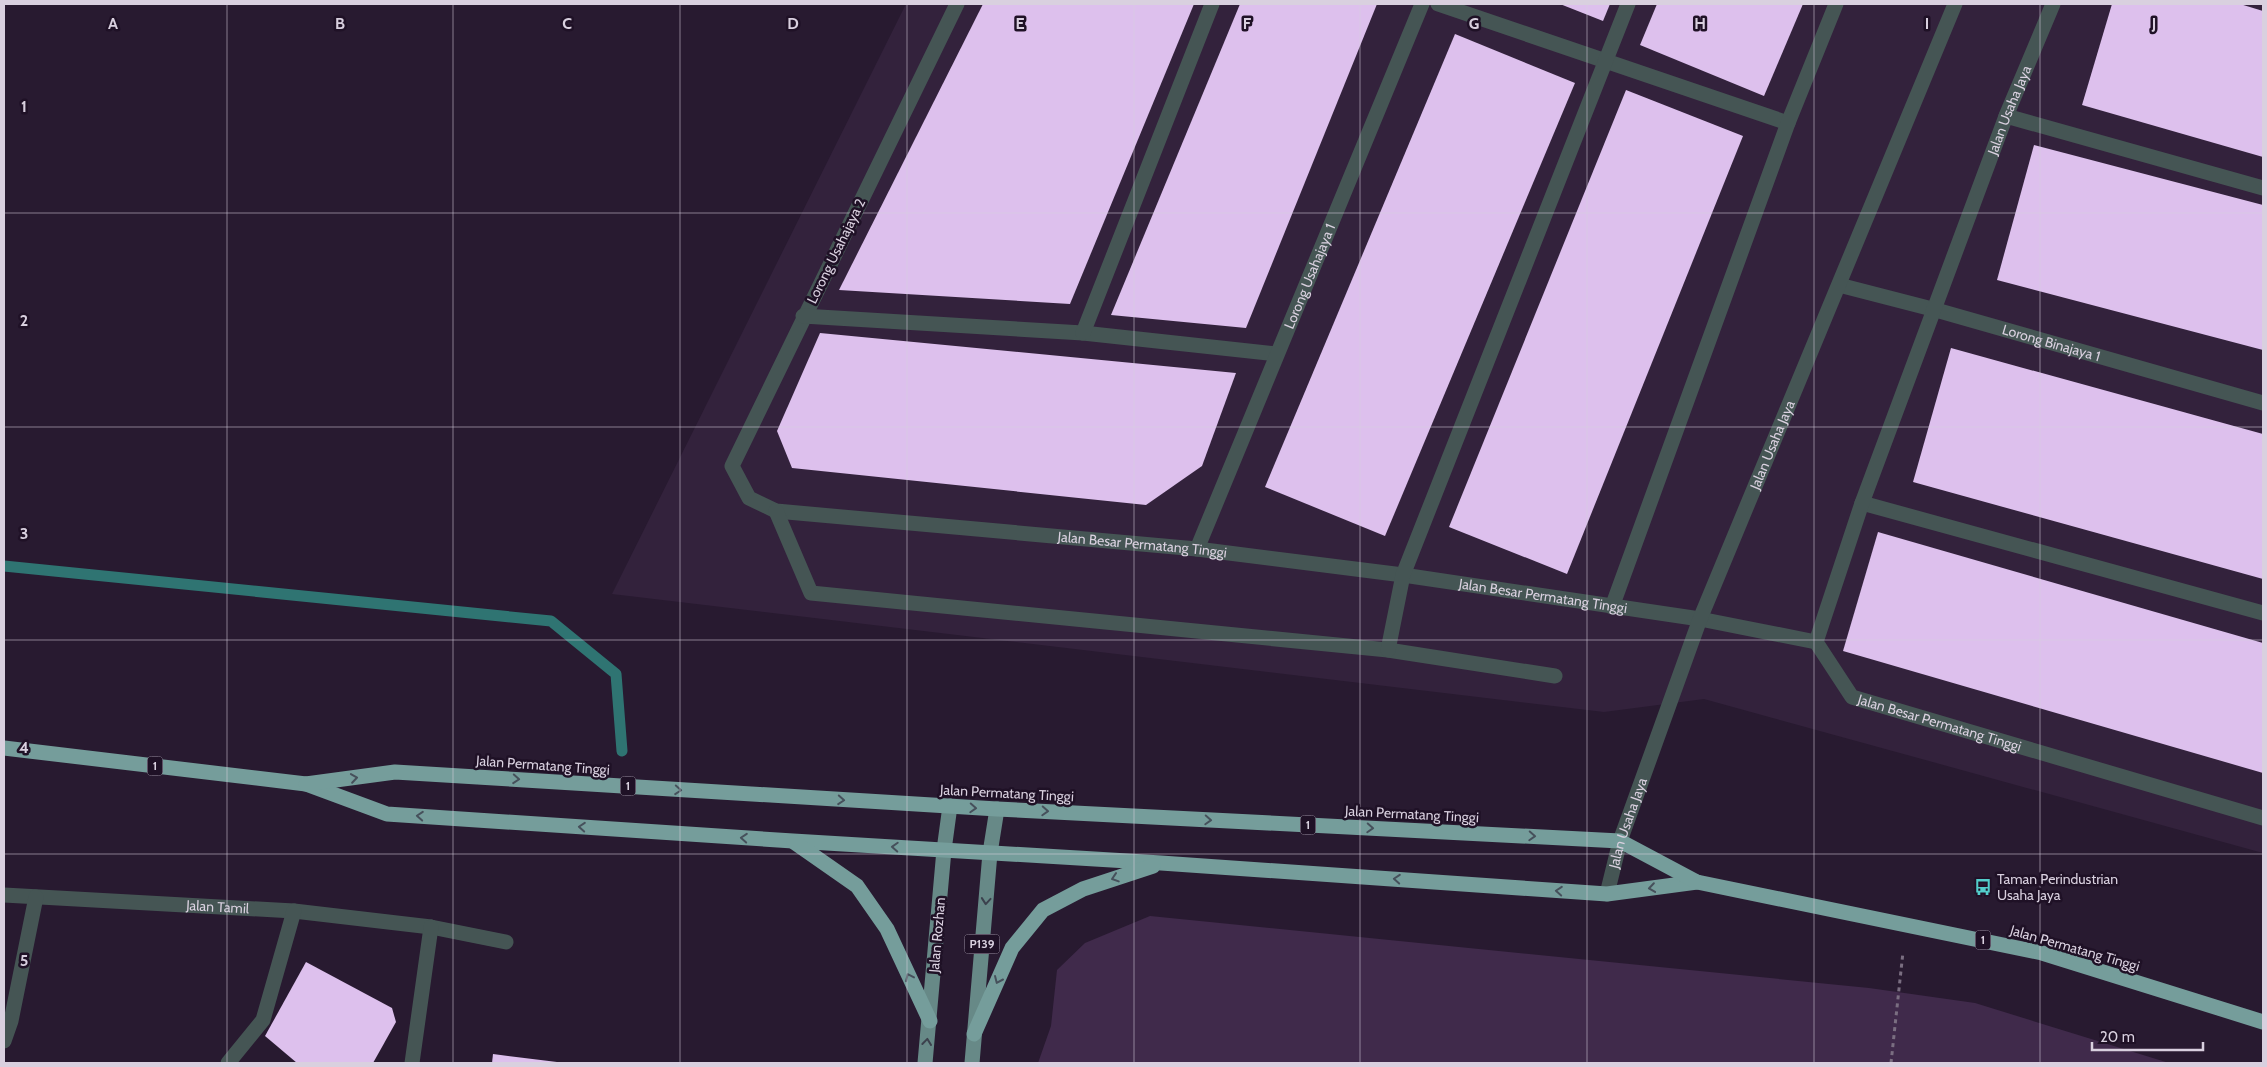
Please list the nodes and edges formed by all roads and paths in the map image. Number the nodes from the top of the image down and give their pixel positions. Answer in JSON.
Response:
{"nodes":[{"id":1,"x":957,"y":4,"type":"edge"},
{"id":2,"x":1212,"y":4,"type":"edge"},
{"id":3,"x":1422,"y":4,"type":"edge"},
{"id":4,"x":1438,"y":4,"type":"edge"},
{"id":5,"x":1628,"y":4,"type":"edge"},
{"id":6,"x":1836,"y":4,"type":"edge"},
{"id":7,"x":1955,"y":4,"type":"edge"},
{"id":8,"x":2053,"y":4,"type":"edge"},
{"id":9,"x":1604,"y":60,"type":"junction"},
{"id":10,"x":2006,"y":116,"type":"junction"},
{"id":11,"x":1788,"y":123,"type":"junction"},
{"id":12,"x":2263,"y":188,"type":"edge"},
{"id":13,"x":1839,"y":285,"type":"junction"},
{"id":14,"x":1936,"y":310,"type":"junction"},
{"id":15,"x":803,"y":316,"type":"junction"},
{"id":16,"x":1083,"y":333,"type":"junction"},
{"id":17,"x":1276,"y":354,"type":"junction"},
{"id":18,"x":2263,"y":403,"type":"edge"},
{"id":19,"x":749,"y":498,"type":"joint"},
{"id":20,"x":1862,"y":503,"type":"junction"},
{"id":21,"x":776,"y":511,"type":"junction"},
{"id":22,"x":1197,"y":548,"type":"junction"},
{"id":23,"x":1403,"y":575,"type":"junction"},
{"id":24,"x":1612,"y":607,"type":"junction"},
{"id":25,"x":2263,"y":613,"type":"edge"},
{"id":26,"x":1700,"y":619,"type":"junction"},
{"id":27,"x":1816,"y":642,"type":"junction"},
{"id":28,"x":1388,"y":650,"type":"junction"},
{"id":29,"x":1555,"y":676,"type":"dead end"},
{"id":30,"x":4,"y":748,"type":"edge"},
{"id":31,"x":306,"y":784,"type":"junction"},
{"id":32,"x":950,"y":806,"type":"junction"},
{"id":33,"x":997,"y":809,"type":"junction"},
{"id":34,"x":2263,"y":818,"type":"edge"},
{"id":35,"x":793,"y":841,"type":"junction"},
{"id":36,"x":1620,"y":841,"type":"junction"},
{"id":37,"x":944,"y":850,"type":"junction"},
{"id":38,"x":990,"y":853,"type":"junction"},
{"id":39,"x":1162,"y":863,"type":"junction"},
{"id":40,"x":1697,"y":882,"type":"junction"},
{"id":41,"x":1607,"y":894,"type":"junction"},
{"id":42,"x":4,"y":895,"type":"edge"},
{"id":43,"x":36,"y":897,"type":"junction"},
{"id":44,"x":294,"y":911,"type":"junction"},
{"id":45,"x":1907,"y":924,"type":"junction"},
{"id":46,"x":431,"y":927,"type":"junction"},
{"id":47,"x":506,"y":942,"type":"dead end"},
{"id":48,"x":930,"y":1021,"type":"junction"},
{"id":49,"x":2263,"y":1022,"type":"edge"},
{"id":50,"x":974,"y":1034,"type":"junction"},
{"id":51,"x":4,"y":1040,"type":"edge"},
{"id":52,"x":228,"y":1063,"type":"edge"},
{"id":53,"x":412,"y":1063,"type":"edge"},
{"id":54,"x":925,"y":1063,"type":"edge"},
{"id":55,"x":972,"y":1063,"type":"edge"},
{"id":56,"x":1891,"y":1063,"type":"edge"}],
"edges":[{"from":1,"to":15,"type":"street","name":"Lorong Usahajaya 2"},
{"from":2,"to":16,"type":"street"},
{"from":3,"to":17,"type":"street","name":"Lorong Usahajaya 1"},
{"from":4,"to":9,"type":"street"},
{"from":5,"to":9,"type":"street"},
{"from":6,"to":11,"type":"street"},
{"from":7,"to":13,"type":"street","name":"Jalan Usaha Jaya"},
{"from":8,"to":10,"type":"street","name":"Jalan Usaha Jaya"},
{"from":9,"to":11,"type":"street"},
{"from":9,"to":23,"type":"street"},
{"from":10,"to":12,"type":"street"},
{"from":10,"to":14,"type":"street","name":"Jalan Usaha Jaya"},
{"from":11,"to":24,"type":"street"},
{"from":13,"to":14,"type":"street","name":"Lorong Binajaya 1"},
{"from":13,"to":26,"type":"street","name":"Jalan Usaha Jaya"},
{"from":14,"to":18,"type":"street","name":"Lorong Binajaya 1"},
{"from":14,"to":20,"type":"street","name":"Jalan Usaha Jaya"},
{"from":15,"to":16,"type":"street"},
{"from":15,"to":19,"type":"street","name":"Lorong Usahajaya 2"},
{"from":16,"to":17,"type":"street"},
{"from":17,"to":22,"type":"street","name":"Lorong Usahajaya 1"},
{"from":19,"to":21,"type":"street","name":"Jalan Besar Permatang Tinggi"},
{"from":20,"to":25,"type":"street"},
{"from":20,"to":27,"type":"street","name":"Jalan Usaha Jaya"},
{"from":21,"to":22,"type":"street","name":"Jalan Besar Permatang Tinggi"},
{"from":21,"to":28,"type":"street"},
{"from":22,"to":23,"type":"street","name":"Jalan Besar Permatang Tinggi"},
{"from":23,"to":24,"type":"street","name":"Jalan Besar Permatang Tinggi"},
{"from":23,"to":28,"type":"street"},
{"from":24,"to":26,"type":"street","name":"Jalan Besar Permatang Tinggi"},
{"from":26,"to":27,"type":"street","name":"Jalan Besar Permatang Tinggi"},
{"from":26,"to":36,"type":"street","name":"Jalan Usaha Jaya"},
{"from":27,"to":34,"type":"street","name":"Jalan Besar Permatang Tinggi"},
{"from":28,"to":29,"type":"street"},
{"from":30,"to":31,"type":"highway","name":"Jalan Permatang Tinggi","number":"1"},
{"from":31,"to":32,"type":"highway","name":"Jalan Permatang Tinggi","number":"1","one_way":true},
{"from":35,"to":31,"type":"highway","name":"Jalan Permatang Tinggi","number":"1","one_way":true},
{"from":32,"to":33,"type":"highway","name":"Jalan Permatang Tinggi","number":"1","one_way":true},
{"from":32,"to":37,"type":"main road","name":"Jalan Rozhan"},
{"from":33,"to":36,"type":"highway","name":"Jalan Permatang Tinggi","number":"1","one_way":true},
{"from":33,"to":38,"type":"main road","number":"P139"},
{"from":37,"to":35,"type":"highway","name":"Jalan Permatang Tinggi","number":"1","one_way":true},
{"from":48,"to":35,"type":"highway","one_way":true},
{"from":36,"to":40,"type":"highway","name":"Jalan Permatang Tinggi","number":"1"},
{"from":36,"to":41,"type":"street","name":"Jalan Usaha Jaya"},
{"from":37,"to":38,"type":"highway","name":"Jalan Permatang Tinggi","number":"1"},
{"from":37,"to":48,"type":"main road","name":"Jalan Rozhan"},
{"from":38,"to":39,"type":"highway","name":"Jalan Permatang Tinggi","number":"1"},
{"from":38,"to":50,"type":"main road","number":"P139","one_way":true},
{"from":41,"to":39,"type":"highway","name":"Jalan Permatang Tinggi","number":"1","one_way":true},
{"from":39,"to":50,"type":"highway","one_way":true},
{"from":40,"to":41,"type":"highway","name":"Jalan Permatang Tinggi","number":"1","one_way":true},
{"from":40,"to":45,"type":"highway","name":"Jalan Permatang Tinggi","number":"1"},
{"from":42,"to":43,"type":"street","name":"Jalan Tamil"},
{"from":43,"to":44,"type":"street","name":"Jalan Tamil"},
{"from":43,"to":51,"type":"street"},
{"from":44,"to":46,"type":"street","name":"Jalan Tamil"},
{"from":44,"to":52,"type":"street"},
{"from":45,"to":49,"type":"highway","name":"Jalan Permatang Tinggi","number":"1"},
{"from":45,"to":56,"type":"path"},
{"from":46,"to":47,"type":"street","name":"Jalan Tamil"},
{"from":46,"to":53,"type":"street"},
{"from":54,"to":48,"type":"main road","name":"Jalan Rozhan","one_way":true},
{"from":50,"to":55,"type":"main road","number":"P139"}]}
